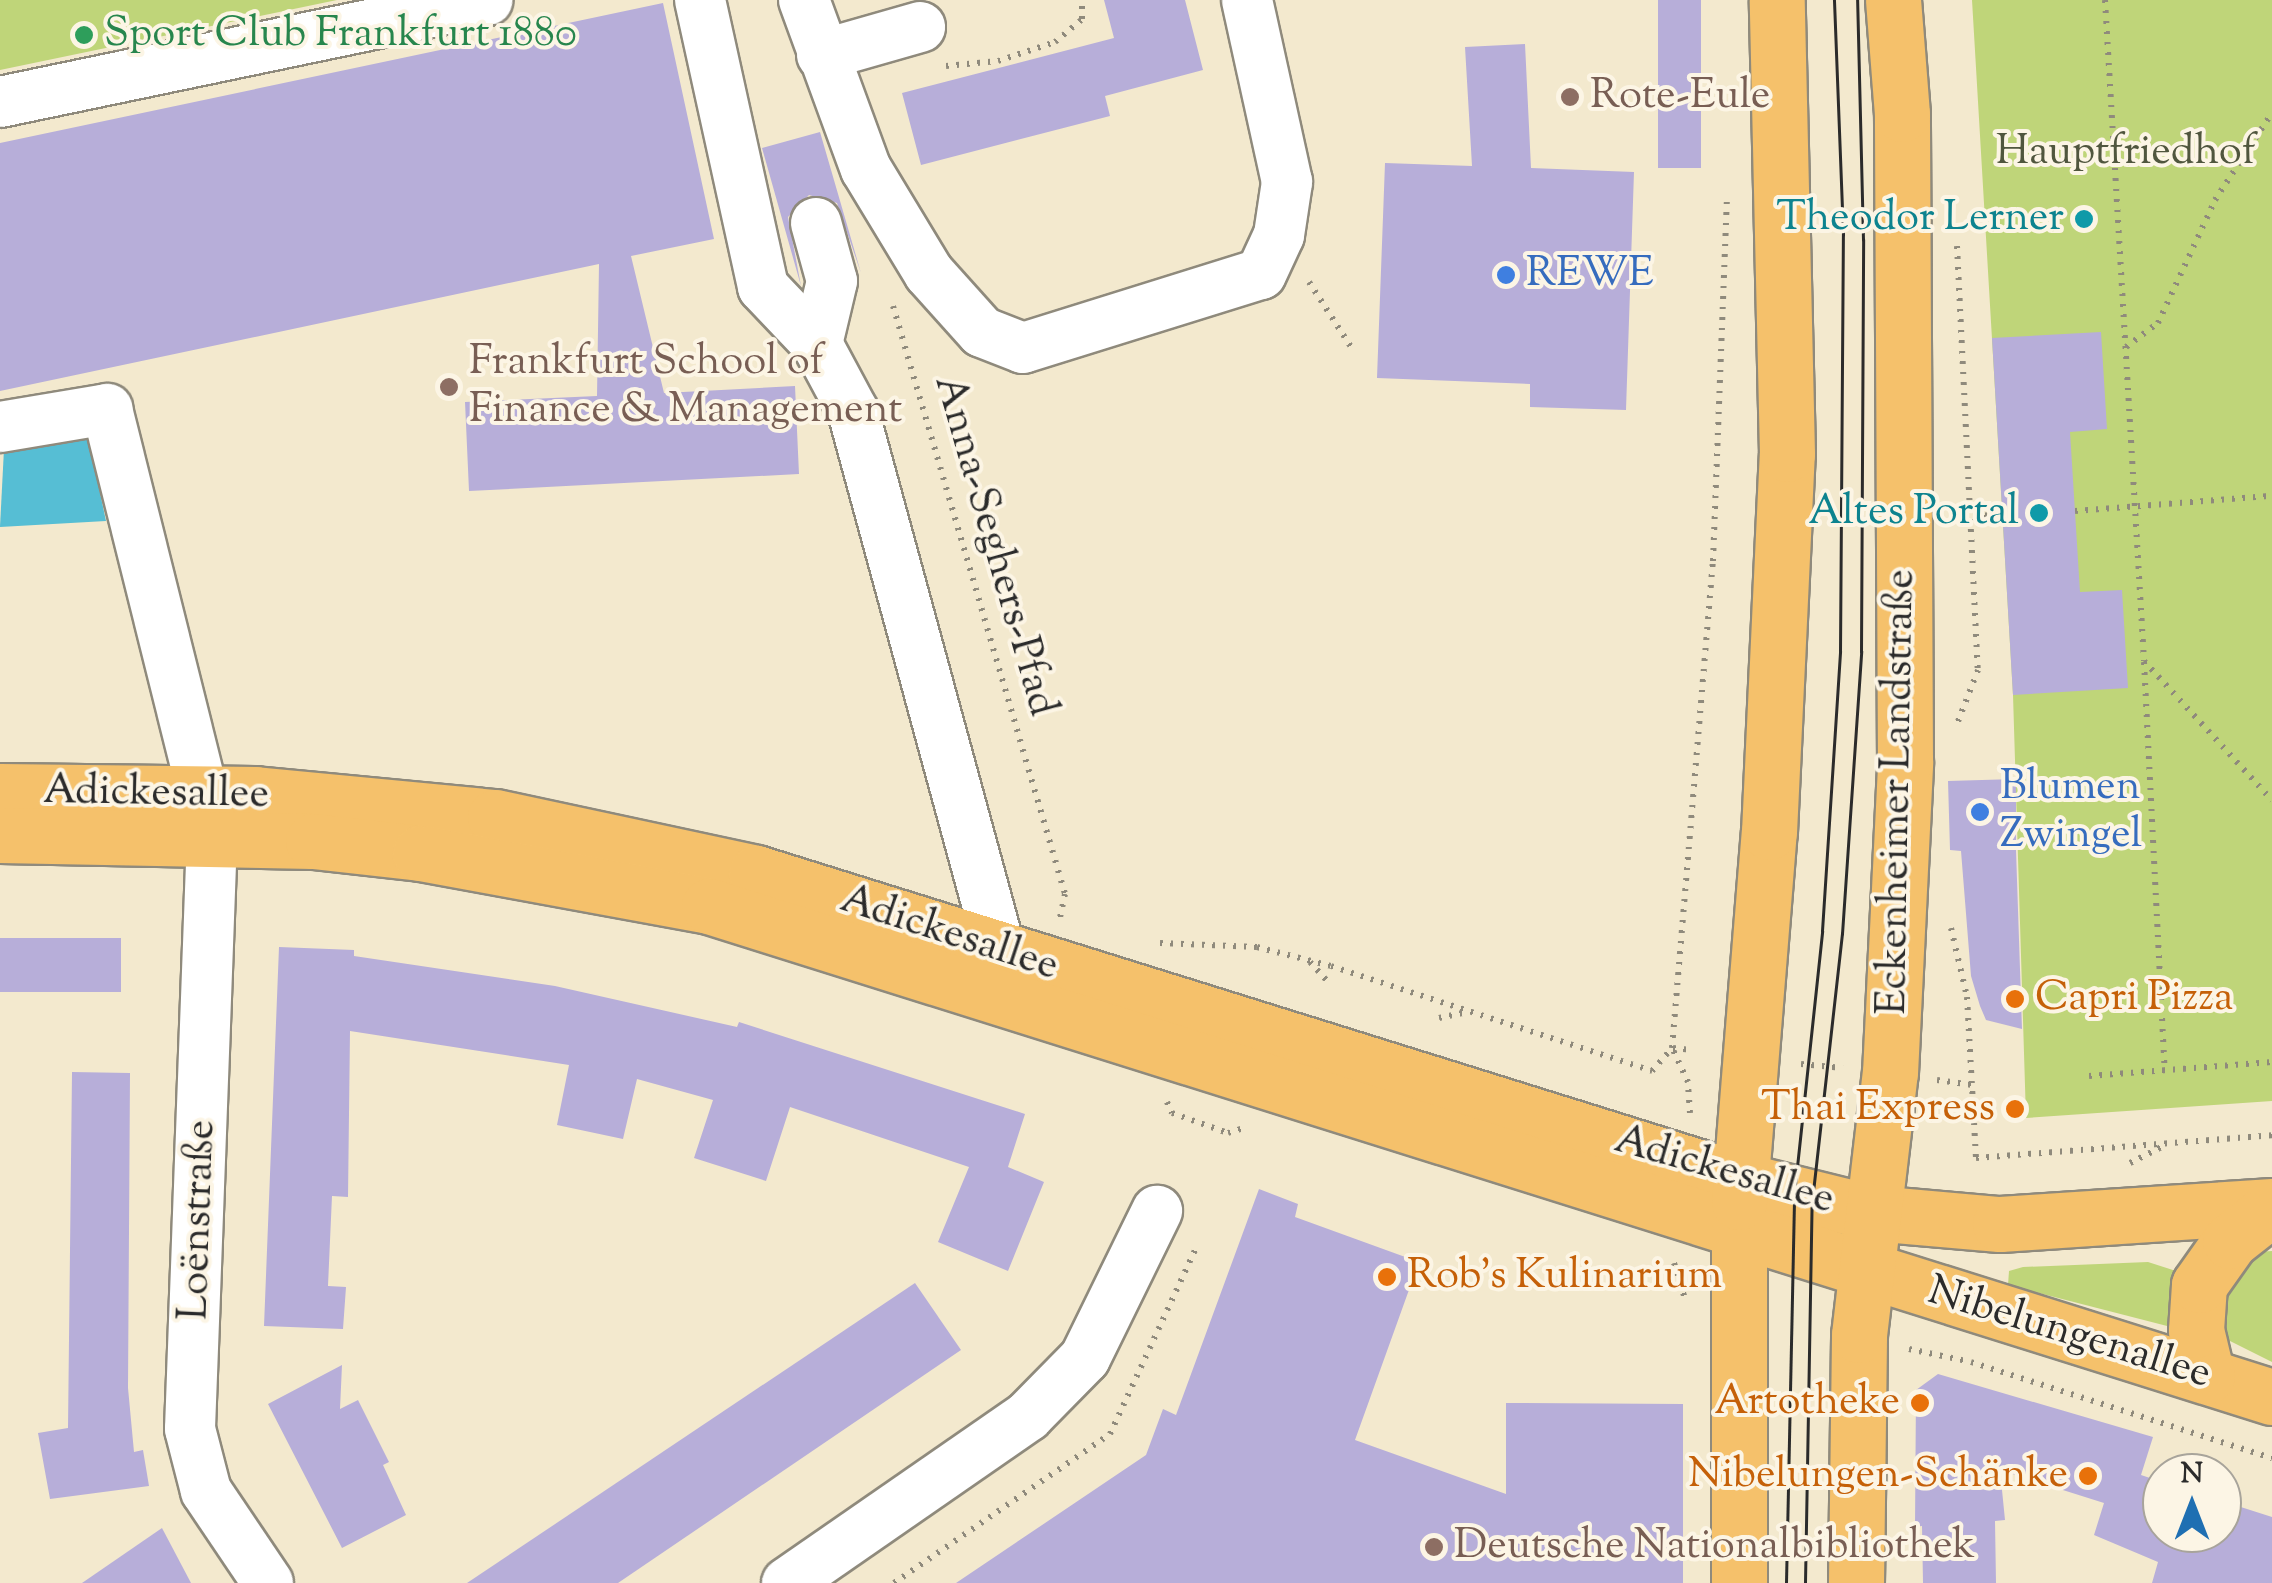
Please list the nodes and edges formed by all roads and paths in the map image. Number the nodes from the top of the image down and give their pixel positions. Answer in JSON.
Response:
{"nodes":[{"id":1,"x":487,"y":0,"type":"edge"},
{"id":2,"x":700,"y":0,"type":"edge"},
{"id":3,"x":804,"y":0,"type":"edge"},
{"id":4,"x":1082,"y":0,"type":"edge"},
{"id":5,"x":1246,"y":0,"type":"edge"},
{"id":6,"x":1777,"y":0,"type":"edge"},
{"id":7,"x":1892,"y":0,"type":"edge"},
{"id":8,"x":2105,"y":0,"type":"edge"},
{"id":9,"x":920,"y":27,"type":"joint"},
{"id":10,"x":822,"y":54,"type":"junction"},
{"id":11,"x":0,"y":102,"type":"edge"},
{"id":12,"x":2272,"y":112,"type":"edge"},
{"id":13,"x":816,"y":223,"type":"dead end"},
{"id":14,"x":1279,"y":235,"type":"junction"},
{"id":15,"x":1957,"y":240,"type":"dead end"},
{"id":16,"x":892,"y":303,"type":"dead end"},
{"id":17,"x":816,"y":344,"type":"junction"},
{"id":18,"x":1722,"y":344,"type":"dead end"},
{"id":19,"x":1351,"y":346,"type":"dead end"},
{"id":20,"x":2125,"y":348,"type":"junction"},
{"id":21,"x":0,"y":427,"type":"edge"},
{"id":22,"x":2272,"y":496,"type":"edge"},
{"id":23,"x":2134,"y":507,"type":"junction"},
{"id":24,"x":2075,"y":511,"type":"dead end"},
{"id":25,"x":1974,"y":515,"type":"junction"},
{"id":26,"x":2002,"y":516,"type":"dead end"},
{"id":27,"x":2144,"y":662,"type":"junction"},
{"id":28,"x":1953,"y":734,"type":"dead end"},
{"id":29,"x":0,"y":791,"type":"edge"},
{"id":30,"x":2272,"y":800,"type":"edge"},
{"id":31,"x":207,"y":815,"type":"junction"},
{"id":32,"x":0,"y":835,"type":"edge"},
{"id":33,"x":1950,"y":916,"type":"dead end"},
{"id":34,"x":1058,"y":929,"type":"dead end"},
{"id":35,"x":1148,"y":943,"type":"dead end"},
{"id":36,"x":999,"y":948,"type":"junction"},
{"id":37,"x":1309,"y":961,"type":"junction"},
{"id":38,"x":1326,"y":980,"type":"dead end"},
{"id":39,"x":1468,"y":1012,"type":"junction"},
{"id":40,"x":1439,"y":1018,"type":"dead end"},
{"id":41,"x":1672,"y":1048,"type":"junction"},
{"id":42,"x":1691,"y":1050,"type":"dead end"},
{"id":43,"x":2272,"y":1062,"type":"edge"},
{"id":44,"x":1790,"y":1064,"type":"dead end"},
{"id":45,"x":1856,"y":1069,"type":"dead end"},
{"id":46,"x":2165,"y":1070,"type":"junction"},
{"id":47,"x":2089,"y":1076,"type":"dead end"},
{"id":48,"x":1926,"y":1078,"type":"dead end"},
{"id":49,"x":1973,"y":1086,"type":"junction"},
{"id":50,"x":1164,"y":1094,"type":"dead end"},
{"id":51,"x":1262,"y":1122,"type":"dead end"},
{"id":52,"x":2272,"y":1135,"type":"edge"},
{"id":53,"x":1739,"y":1205,"type":"junction"},
{"id":54,"x":2272,"y":1207,"type":"edge"},
{"id":55,"x":1158,"y":1212,"type":"dead end"},
{"id":56,"x":1873,"y":1213,"type":"junction"},
{"id":57,"x":1866,"y":1271,"type":"junction"},
{"id":58,"x":1904,"y":1348,"type":"dead end"},
{"id":59,"x":2207,"y":1376,"type":"junction"},
{"id":60,"x":2272,"y":1397,"type":"edge"},
{"id":61,"x":2272,"y":1458,"type":"edge"},
{"id":62,"x":268,"y":1583,"type":"edge"},
{"id":63,"x":788,"y":1583,"type":"edge"},
{"id":64,"x":1739,"y":1583,"type":"edge"},
{"id":65,"x":1856,"y":1583,"type":"edge"}],
"edges":[{"from":1,"to":11,"type":"street"},
{"from":2,"to":17,"type":"street"},
{"from":3,"to":10,"type":"street"},
{"from":4,"to":9,"type":"path"},
{"from":5,"to":14,"type":"street"},
{"from":6,"to":53,"type":"main road"},
{"from":7,"to":56,"type":"main road","name":"Eckenheimer Landstraße"},
{"from":8,"to":20,"type":"path"},
{"from":9,"to":10,"type":"street"},
{"from":10,"to":14,"type":"street"},
{"from":12,"to":20,"type":"path"},
{"from":13,"to":17,"type":"street"},
{"from":14,"to":19,"type":"path"},
{"from":15,"to":25,"type":"path"},
{"from":16,"to":34,"type":"path","name":"Anna-Seghers-Pfad"},
{"from":17,"to":36,"type":"street"},
{"from":18,"to":41,"type":"path"},
{"from":20,"to":23,"type":"path"},
{"from":21,"to":31,"type":"street","name":"Loënstraße"},
{"from":22,"to":23,"type":"path"},
{"from":23,"to":24,"type":"path"},
{"from":23,"to":27,"type":"path"},
{"from":25,"to":26,"type":"path"},
{"from":25,"to":28,"type":"path"},
{"from":27,"to":30,"type":"path"},
{"from":27,"to":46,"type":"path"},
{"from":29,"to":31,"type":"main road","name":"Adickesallee"},
{"from":31,"to":32,"type":"main road","name":"Adickesallee"},
{"from":31,"to":36,"type":"main road","name":"Adickesallee"},
{"from":31,"to":53,"type":"main road","name":"Adickesallee"},
{"from":31,"to":62,"type":"street","name":"Loënstraße"},
{"from":33,"to":49,"type":"path"},
{"from":35,"to":37,"type":"path"},
{"from":36,"to":53,"type":"main road","name":"Adickesallee"},
{"from":37,"to":38,"type":"path"},
{"from":37,"to":39,"type":"path"},
{"from":39,"to":40,"type":"path"},
{"from":39,"to":41,"type":"path"},
{"from":41,"to":42,"type":"path"},
{"from":43,"to":46,"type":"path"},
{"from":44,"to":45,"type":"path"},
{"from":46,"to":47,"type":"path"},
{"from":48,"to":49,"type":"path"},
{"from":49,"to":52,"type":"path"},
{"from":50,"to":51,"type":"path"},
{"from":53,"to":56,"type":"main road","name":"Adickesallee"},
{"from":53,"to":57,"type":"main road","name":"Adickesallee"},
{"from":53,"to":64,"type":"main road"},
{"from":54,"to":56,"type":"main road","name":"Nibelungenallee"},
{"from":54,"to":59,"type":"main road"},
{"from":55,"to":63,"type":"street"},
{"from":56,"to":57,"type":"main road","name":"Eckenheimer Landstraße"},
{"from":57,"to":59,"type":"main road","name":"Nibelungenallee"},
{"from":57,"to":65,"type":"main road","name":"Eckenheimer Landstraße"},
{"from":58,"to":61,"type":"path"},
{"from":59,"to":60,"type":"main road","name":"Nibelungenallee"}]}
